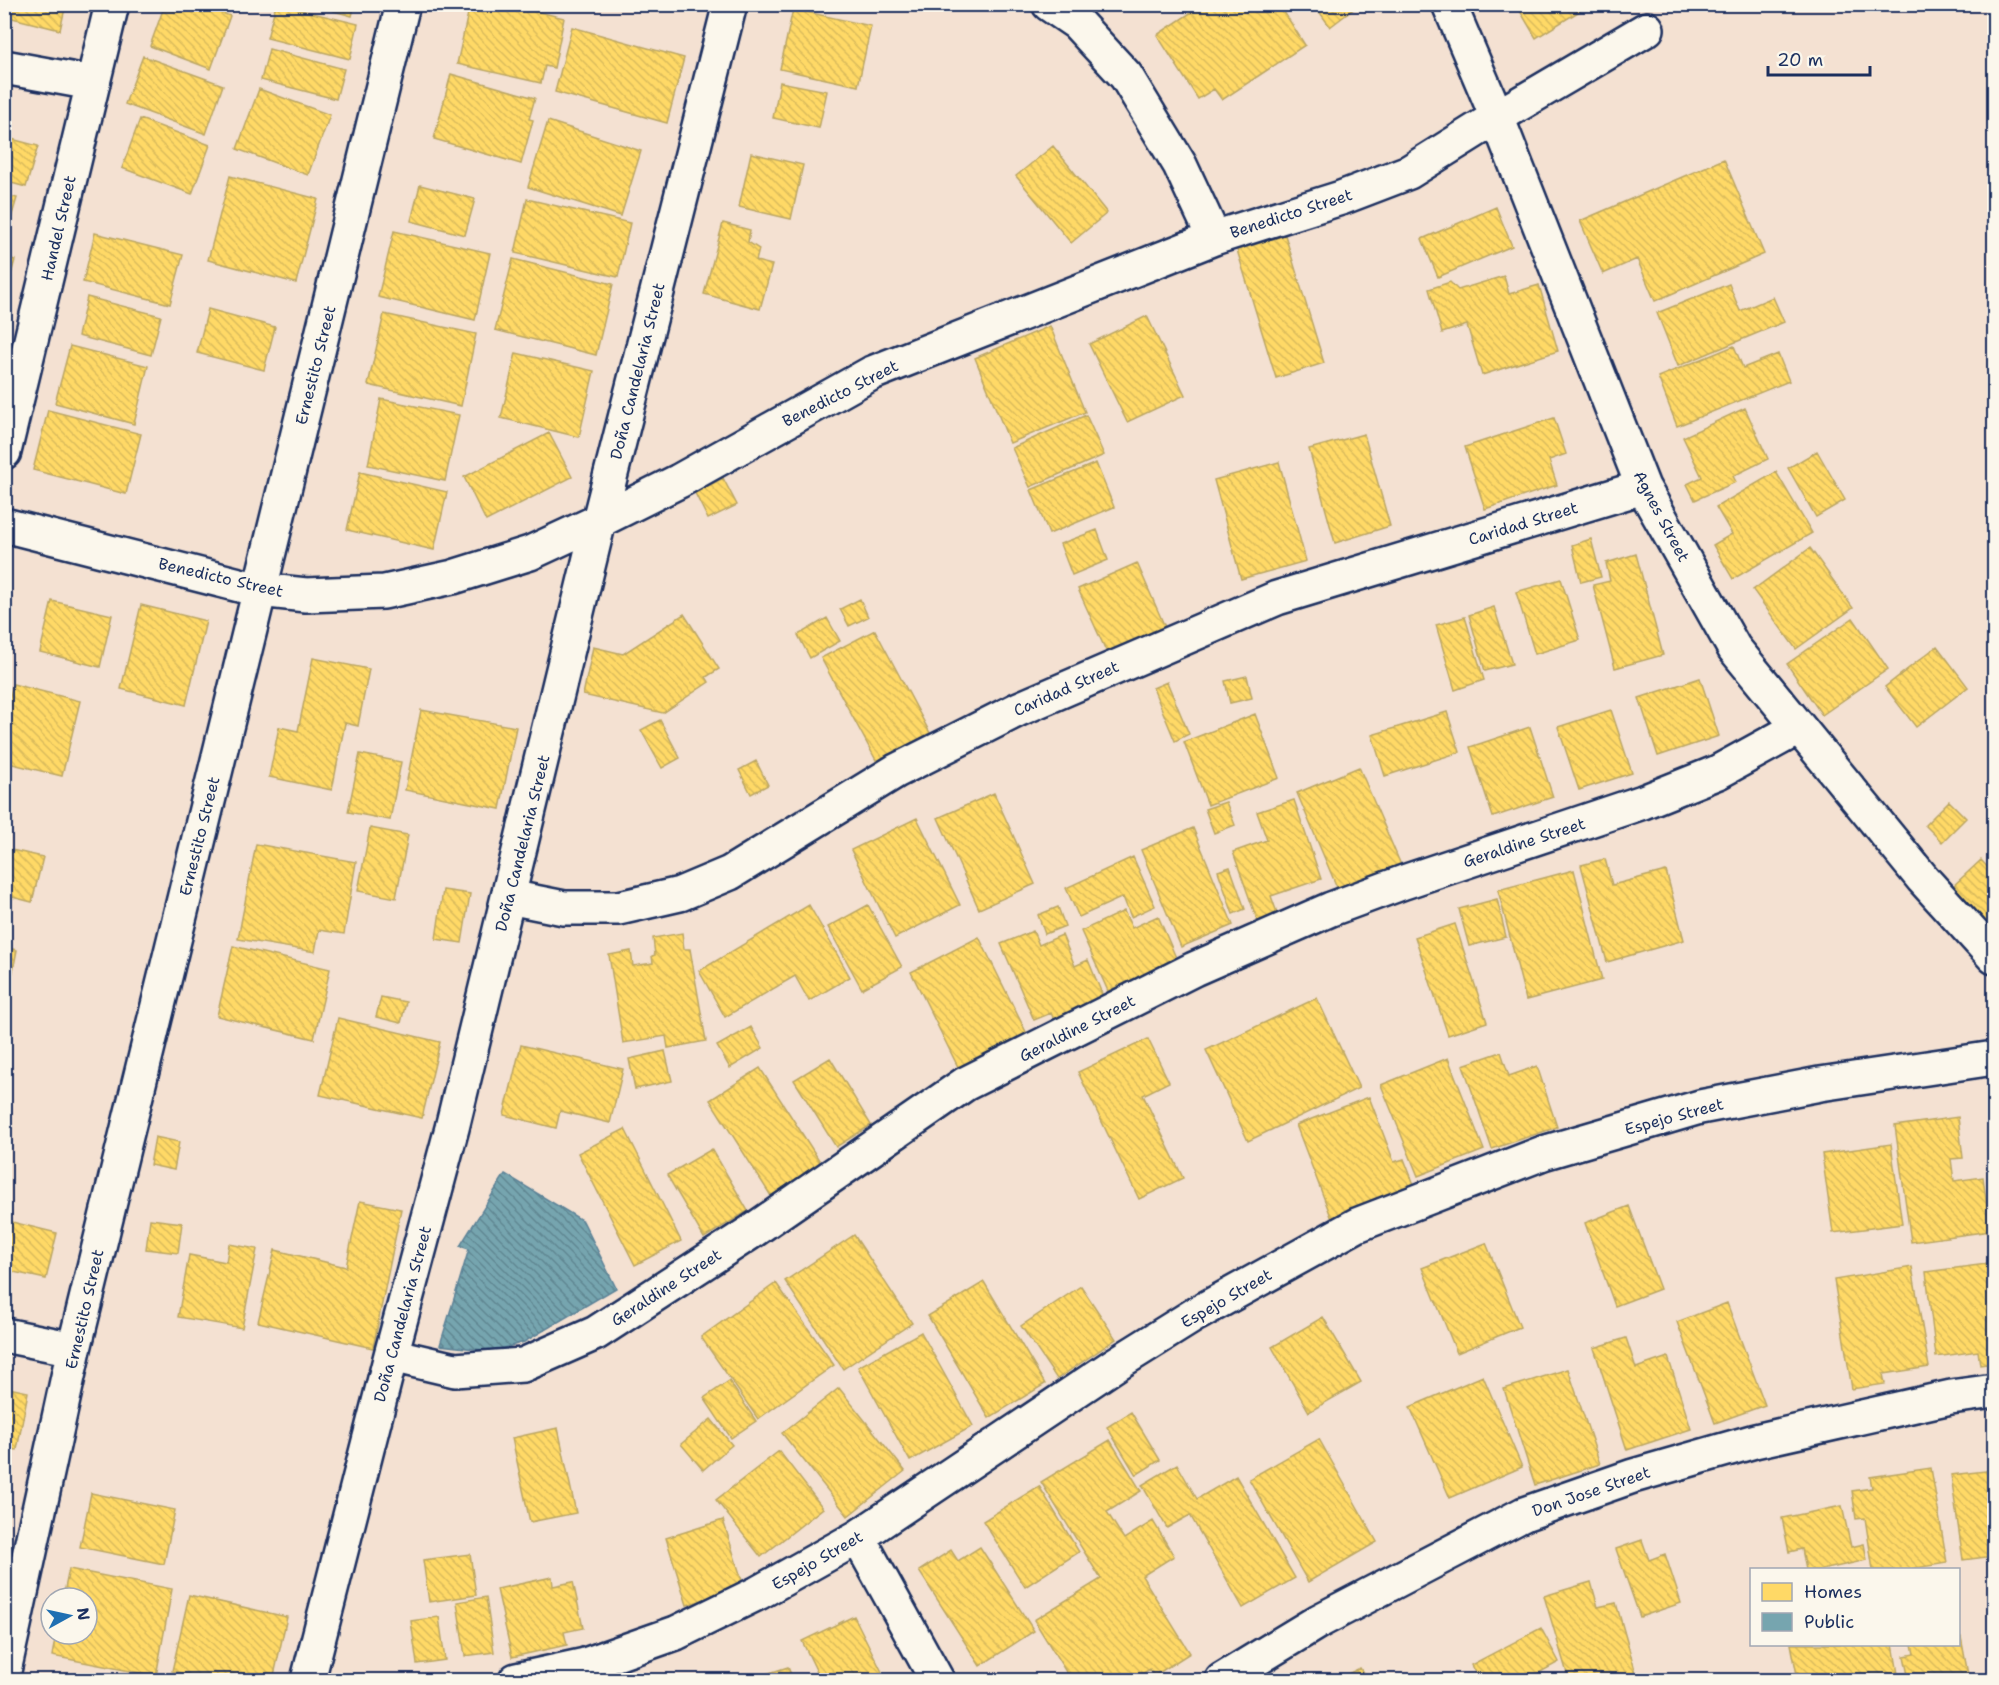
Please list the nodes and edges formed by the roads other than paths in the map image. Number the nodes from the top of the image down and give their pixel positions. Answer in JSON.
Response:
{"nodes":[{"id":1,"x":112,"y":4,"type":"edge"},
{"id":2,"x":403,"y":4,"type":"edge"},
{"id":3,"x":730,"y":4,"type":"edge"},
{"id":4,"x":1049,"y":4,"type":"edge"},
{"id":5,"x":1449,"y":4,"type":"edge"},
{"id":6,"x":1647,"y":29,"type":"dead end"},
{"id":7,"x":4,"y":67,"type":"edge"},
{"id":8,"x":93,"y":83,"type":"junction"},
{"id":9,"x":1497,"y":117,"type":"junction"},
{"id":10,"x":1214,"y":238,"type":"junction"},
{"id":11,"x":4,"y":452,"type":"edge"},
{"id":12,"x":1643,"y":487,"type":"junction"},
{"id":13,"x":599,"y":521,"type":"junction"},
{"id":14,"x":4,"y":525,"type":"edge"},
{"id":15,"x":259,"y":590,"type":"junction"},
{"id":16,"x":1798,"y":728,"type":"junction"},
{"id":17,"x":509,"y":897,"type":"junction"},
{"id":18,"x":1995,"y":957,"type":"edge"},
{"id":19,"x":1995,"y":1058,"type":"edge"},
{"id":20,"x":4,"y":1335,"type":"edge"},
{"id":21,"x":74,"y":1349,"type":"junction"},
{"id":22,"x":391,"y":1355,"type":"junction"},
{"id":23,"x":1995,"y":1391,"type":"edge"},
{"id":24,"x":858,"y":1537,"type":"junction"},
{"id":25,"x":4,"y":1671,"type":"edge"},
{"id":26,"x":4,"y":1679,"type":"edge"},
{"id":27,"x":16,"y":1680,"type":"edge"},
{"id":28,"x":308,"y":1680,"type":"edge"},
{"id":29,"x":516,"y":1680,"type":"edge"},
{"id":30,"x":937,"y":1680,"type":"edge"},
{"id":31,"x":1222,"y":1680,"type":"edge"}],
"edges":[{"from":1,"to":8,"type":"street","name":"Handel Street"},
{"from":2,"to":15,"type":"street","name":"Ernestito Street"},
{"from":3,"to":13,"type":"street","name":"Doña Candelaria Street"},
{"from":4,"to":10,"type":"street"},
{"from":5,"to":9,"type":"street","name":"Agnes Street"},
{"from":6,"to":9,"type":"street","name":"Benedicto Street"},
{"from":7,"to":8,"type":"street"},
{"from":8,"to":11,"type":"street","name":"Handel Street"},
{"from":9,"to":10,"type":"street","name":"Benedicto Street"},
{"from":9,"to":12,"type":"street","name":"Agnes Street"},
{"from":10,"to":13,"type":"street","name":"Benedicto Street"},
{"from":12,"to":16,"type":"street","name":"Agnes Street"},
{"from":12,"to":17,"type":"street","name":"Caridad Street"},
{"from":13,"to":15,"type":"street","name":"Benedicto Street"},
{"from":13,"to":17,"type":"street","name":"Doña Candelaria Street"},
{"from":14,"to":15,"type":"street","name":"Benedicto Street"},
{"from":15,"to":21,"type":"street","name":"Ernestito Street"},
{"from":16,"to":18,"type":"street","name":"Agnes Street"},
{"from":16,"to":22,"type":"street","name":"Geraldine Street"},
{"from":17,"to":22,"type":"street","name":"Doña Candelaria Street"},
{"from":19,"to":24,"type":"street","name":"Espejo Street"},
{"from":20,"to":21,"type":"street"},
{"from":21,"to":25,"type":"street","name":"Ernestito Street"},
{"from":22,"to":28,"type":"street","name":"Doña Candelaria Street"},
{"from":23,"to":31,"type":"street","name":"Don Jose Street"},
{"from":24,"to":29,"type":"street","name":"Espejo Street"},
{"from":24,"to":30,"type":"street"},
{"from":26,"to":27,"type":"street"}]}
